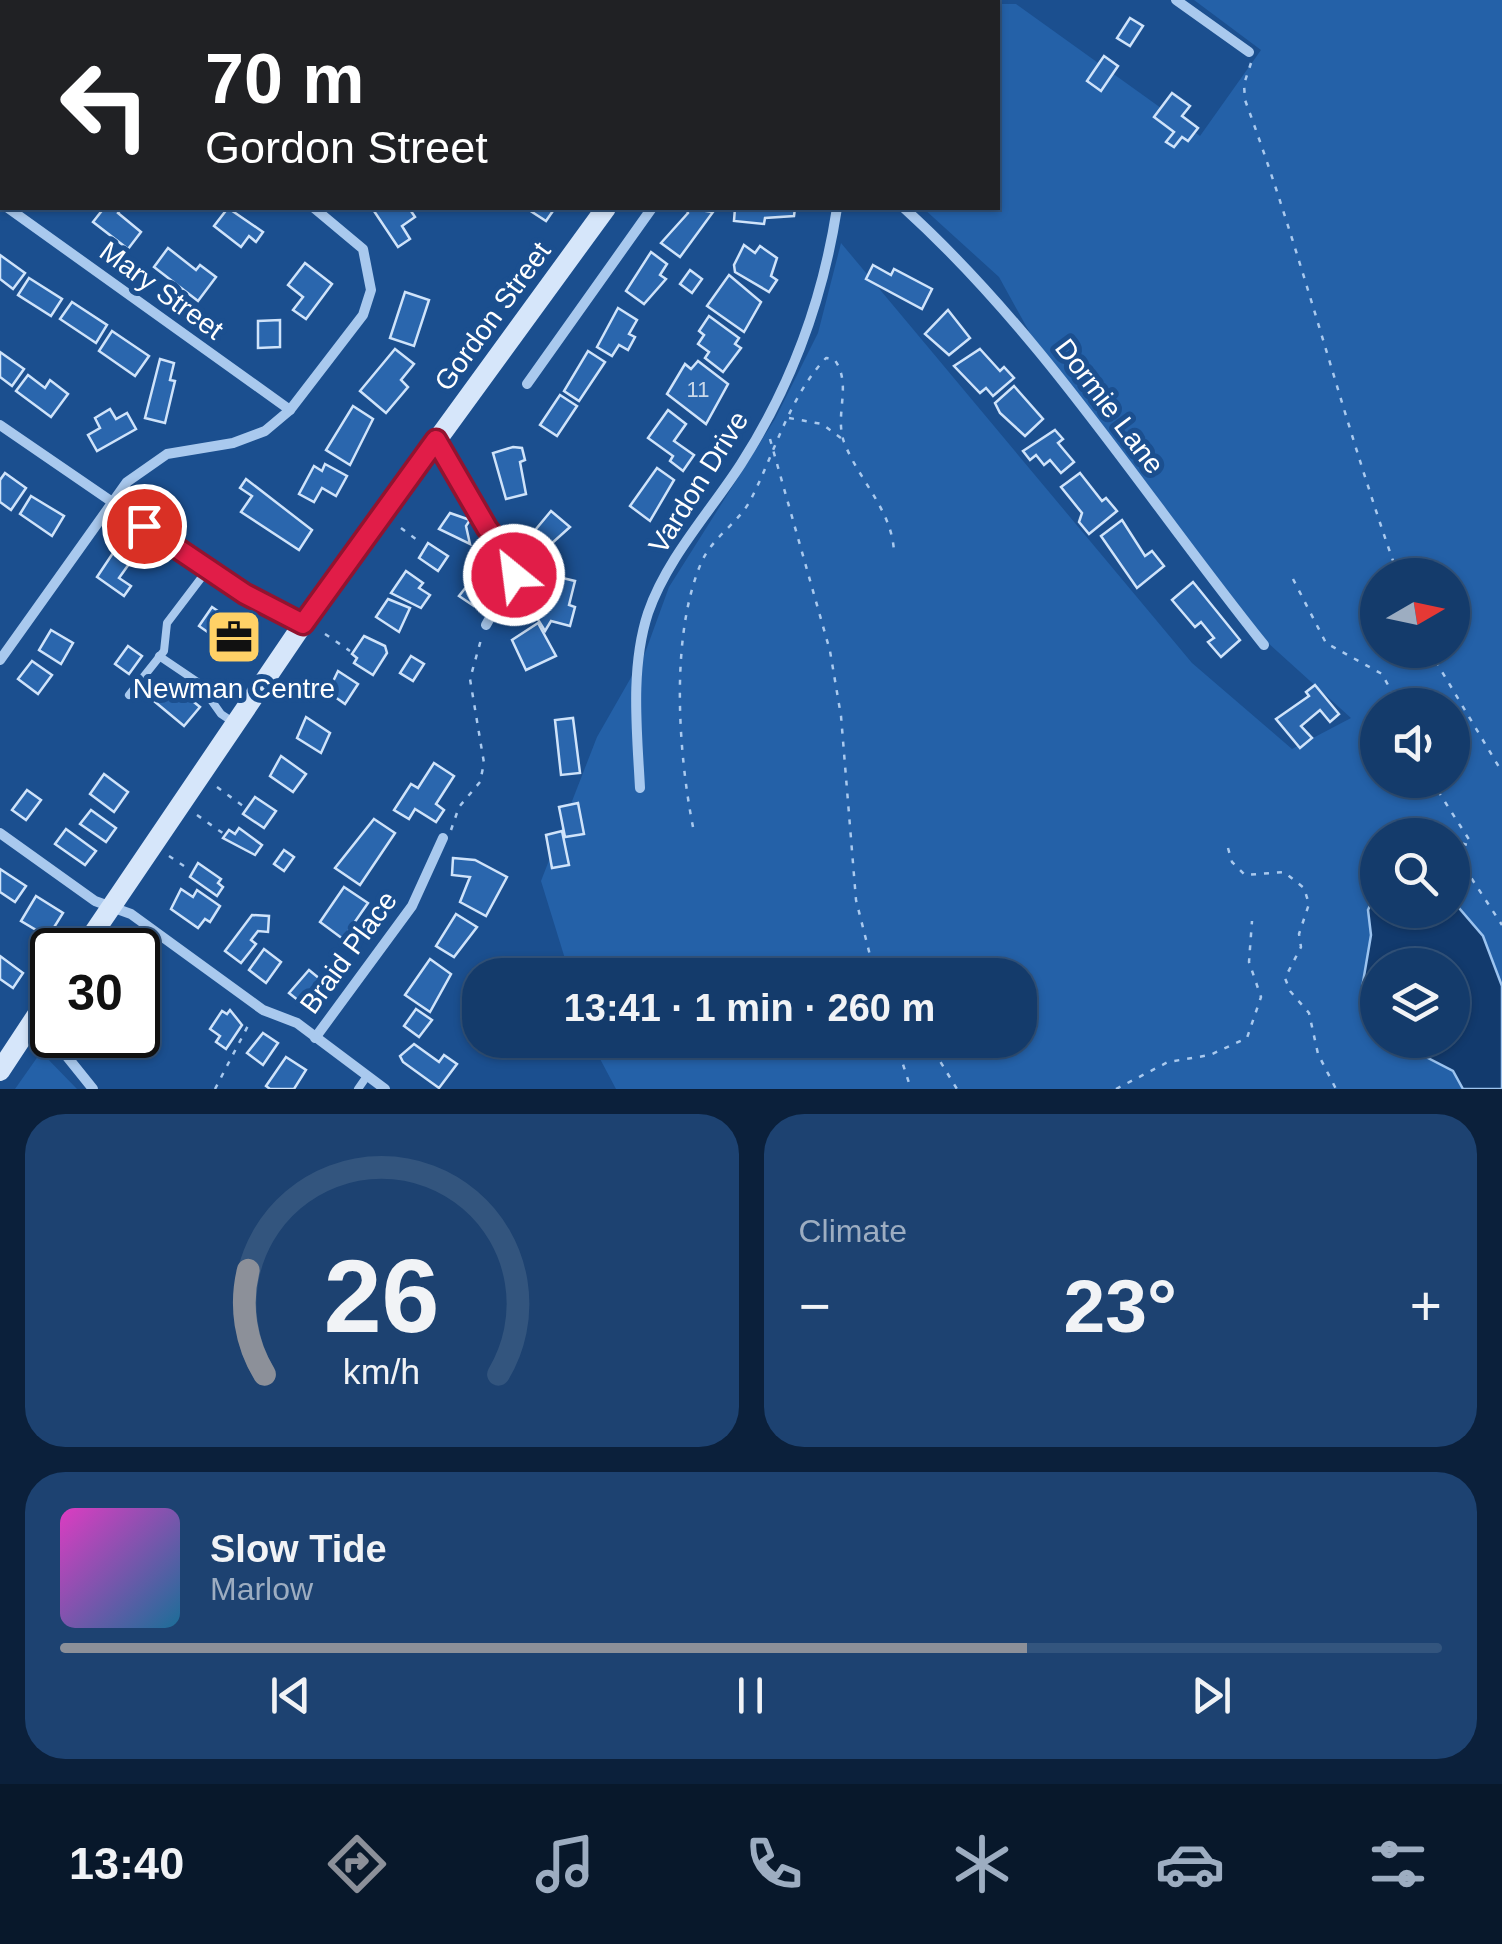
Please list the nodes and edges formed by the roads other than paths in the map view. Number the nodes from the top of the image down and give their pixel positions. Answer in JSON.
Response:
{"nodes":[{"id":1,"x":1176,"y":0,"type":"edge"},
{"id":2,"x":1250,"y":52,"type":"road end"},
{"id":3,"x":12,"y":210,"type":"edge"},
{"id":4,"x":316,"y":210,"type":"edge"},
{"id":5,"x":605,"y":210,"type":"edge"},
{"id":6,"x":651,"y":210,"type":"edge"},
{"id":7,"x":837,"y":210,"type":"edge"},
{"id":8,"x":906,"y":210,"type":"edge"},
{"id":9,"x":527,"y":384,"type":"dead end"},
{"id":10,"x":290,"y":410,"type":"junction"},
{"id":11,"x":0,"y":425,"type":"edge"},
{"id":12,"x":436,"y":440,"type":"junction"},
{"id":13,"x":112,"y":504,"type":"junction"},
{"id":14,"x":208,"y":568,"type":"junction"},
{"id":15,"x":303,"y":624,"type":"junction"},
{"id":16,"x":486,"y":626,"type":"road end"},
{"id":17,"x":1264,"y":645,"type":"dead end"},
{"id":18,"x":160,"y":656,"type":"junction"},
{"id":19,"x":0,"y":660,"type":"edge"},
{"id":20,"x":130,"y":695,"type":"dead end"},
{"id":21,"x":235,"y":723,"type":"junction"},
{"id":22,"x":640,"y":788,"type":"dead end"},
{"id":23,"x":0,"y":833,"type":"edge"},
{"id":24,"x":443,"y":838,"type":"road end"},
{"id":25,"x":112,"y":906,"type":"junction"},
{"id":26,"x":97,"y":928,"type":"edge"},
{"id":27,"x":30,"y":1027,"type":"edge"},
{"id":28,"x":314,"y":1038,"type":"junction"},
{"id":29,"x":68,"y":1058,"type":"edge"},
{"id":30,"x":0,"y":1071,"type":"edge"},
{"id":31,"x":366,"y":1076,"type":"junction"},
{"id":32,"x":93,"y":1089,"type":"edge"},
{"id":33,"x":358,"y":1089,"type":"edge"},
{"id":34,"x":385,"y":1089,"type":"edge"}],
"edges":[{"from":1,"to":2,"type":"street"},
{"from":3,"to":10,"type":"street","name":"Mary Street"},
{"from":4,"to":10,"type":"street"},
{"from":5,"to":12,"type":"main road","name":"Gordon Street"},
{"from":6,"to":9,"type":"street"},
{"from":7,"to":22,"type":"street","name":"Vardon Drive"},
{"from":8,"to":17,"type":"street","name":"Dormie Lane"},
{"from":10,"to":13,"type":"street"},
{"from":11,"to":13,"type":"street"},
{"from":12,"to":15,"type":"main road","name":"Gordon Street"},
{"from":12,"to":16,"type":"street"},
{"from":13,"to":14,"type":"street"},
{"from":13,"to":19,"type":"street"},
{"from":14,"to":15,"type":"street"},
{"from":14,"to":18,"type":"lane"},
{"from":15,"to":21,"type":"main road","name":"Gordon Street"},
{"from":18,"to":20,"type":"lane"},
{"from":18,"to":21,"type":"lane"},
{"from":21,"to":25,"type":"main road","name":"Gordon Street"},
{"from":23,"to":25,"type":"street"},
{"from":24,"to":28,"type":"street","name":"Braid Place"},
{"from":25,"to":26,"type":"main road","name":"Gordon Street"},
{"from":25,"to":28,"type":"street"},
{"from":27,"to":30,"type":"main road"},
{"from":28,"to":31,"type":"street"},
{"from":29,"to":32,"type":"street"},
{"from":31,"to":33,"type":"lane"},
{"from":31,"to":34,"type":"street"}]}
